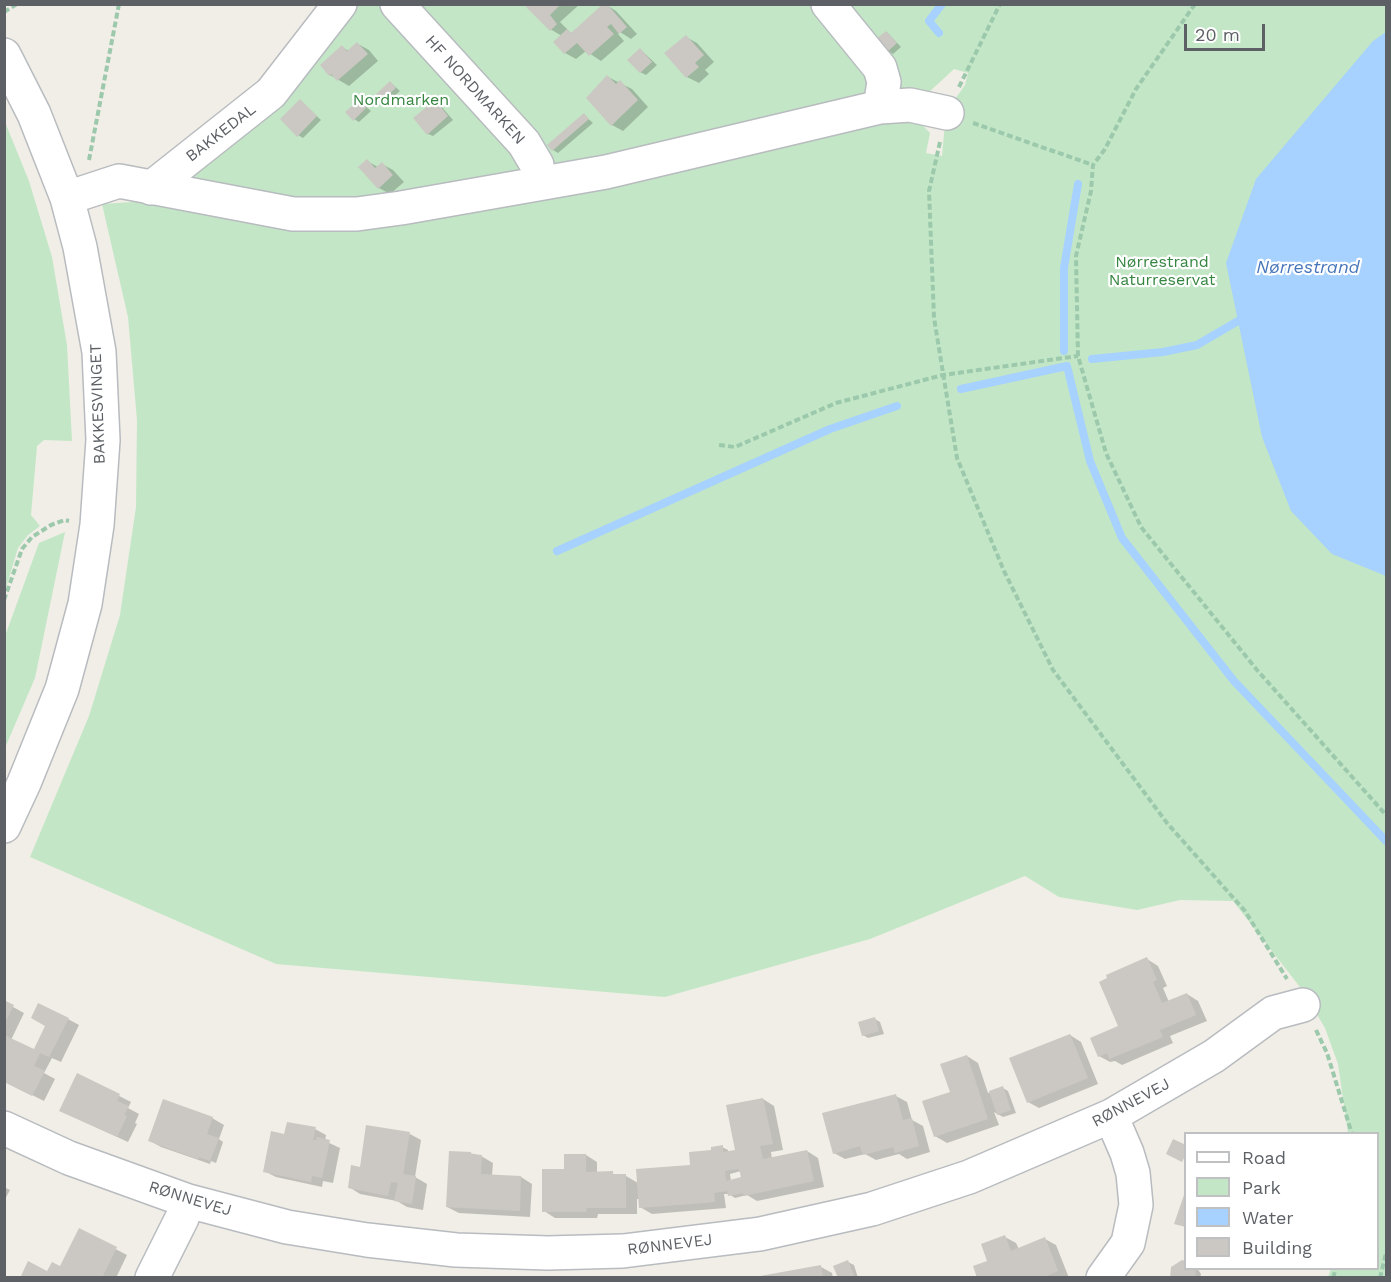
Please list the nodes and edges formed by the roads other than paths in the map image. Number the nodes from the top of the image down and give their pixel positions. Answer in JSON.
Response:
{"nodes":[{"id":1,"x":340,"y":4,"type":"edge"},
{"id":2,"x":397,"y":4,"type":"edge"},
{"id":3,"x":828,"y":4,"type":"edge"},
{"id":4,"x":4,"y":55,"type":"edge"},
{"id":5,"x":880,"y":107,"type":"junction"},
{"id":6,"x":947,"y":113,"type":"road end"},
{"id":7,"x":538,"y":184,"type":"junction"},
{"id":8,"x":151,"y":188,"type":"junction"},
{"id":9,"x":64,"y":189,"type":"junction"},
{"id":10,"x":4,"y":826,"type":"edge"},
{"id":11,"x":1303,"y":1005,"type":"road end"},
{"id":12,"x":1111,"y":1116,"type":"junction"},
{"id":13,"x":4,"y":1128,"type":"edge"},
{"id":14,"x":188,"y":1201,"type":"junction"},
{"id":15,"x":623,"y":1264,"type":"edge"},
{"id":16,"x":152,"y":1278,"type":"edge"},
{"id":17,"x":1103,"y":1278,"type":"edge"}],
"edges":[{"from":1,"to":8,"type":"street","name":"BAKKEDAL"},
{"from":2,"to":7,"type":"street","name":"HF NORDMARKEN"},
{"from":3,"to":5,"type":"street"},
{"from":4,"to":9,"type":"street","name":"BAKKESVINGET"},
{"from":5,"to":6,"type":"street"},
{"from":5,"to":7,"type":"street"},
{"from":7,"to":8,"type":"street"},
{"from":8,"to":9,"type":"street"},
{"from":9,"to":10,"type":"street","name":"BAKKESVINGET"},
{"from":11,"to":12,"type":"street","name":"RØNNEVEJ"},
{"from":12,"to":15,"type":"street","name":"RØNNEVEJ"},
{"from":12,"to":17,"type":"street"},
{"from":13,"to":14,"type":"street","name":"RØNNEVEJ"},
{"from":14,"to":15,"type":"street","name":"RØNNEVEJ"},
{"from":14,"to":16,"type":"street"}]}
